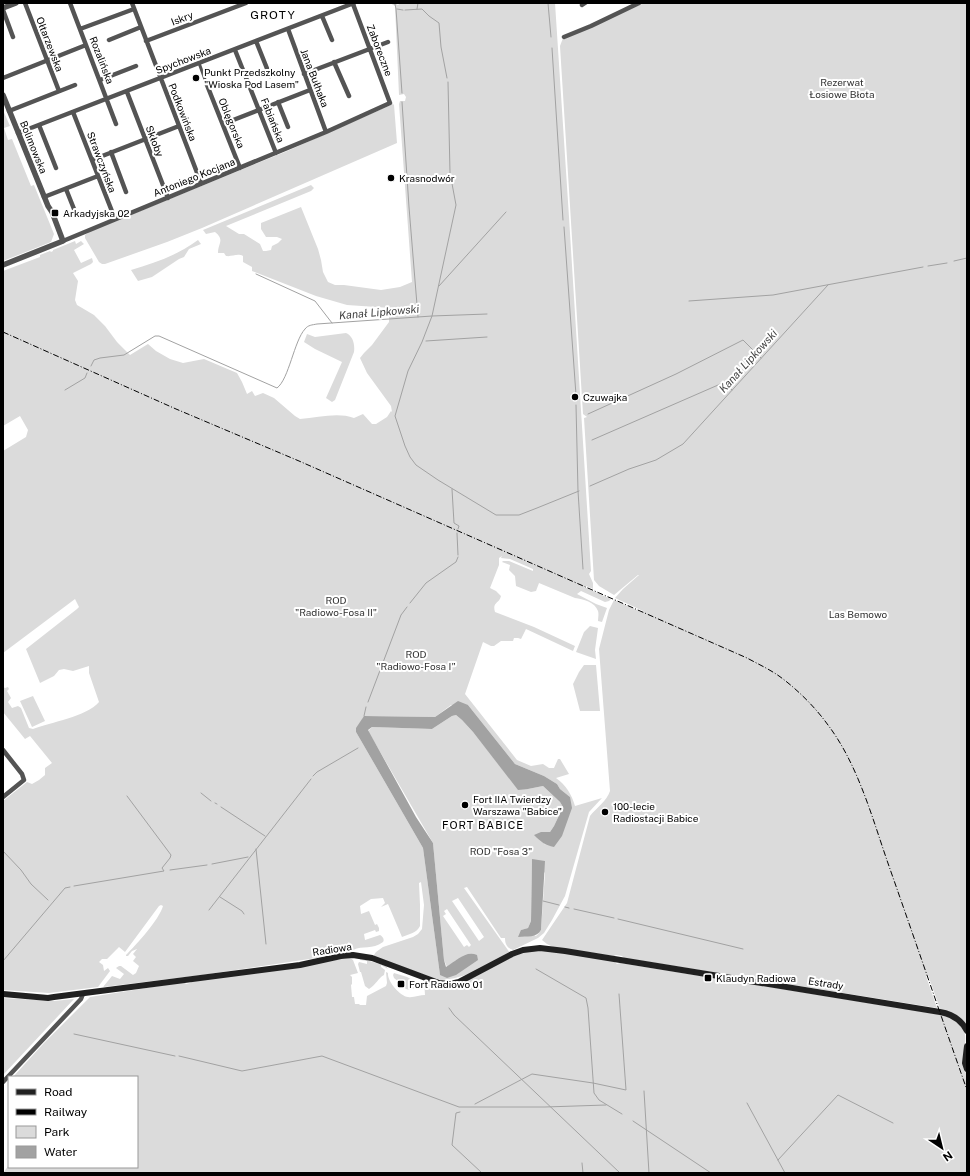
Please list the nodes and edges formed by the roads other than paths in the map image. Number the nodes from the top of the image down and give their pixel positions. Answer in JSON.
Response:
{"nodes":[{"id":1,"x":16,"y":3,"type":"edge"},
{"id":2,"x":25,"y":3,"type":"edge"},
{"id":3,"x":70,"y":3,"type":"edge"},
{"id":4,"x":246,"y":3,"type":"edge"},
{"id":5,"x":353,"y":3,"type":"edge"},
{"id":6,"x":639,"y":3,"type":"edge"},
{"id":7,"x":133,"y":5,"type":"edge"},
{"id":8,"x":3,"y":9,"type":"edge"},
{"id":9,"x":322,"y":16,"type":"junction"},
{"id":10,"x":141,"y":27,"type":"junction"},
{"id":11,"x":80,"y":29,"type":"junction"},
{"id":12,"x":288,"y":29,"type":"junction"},
{"id":13,"x":13,"y":37,"type":"dead end"},
{"id":14,"x":564,"y":37,"type":"dead end"},
{"id":15,"x":108,"y":40,"type":"dead end"},
{"id":16,"x":332,"y":40,"type":"dead end"},
{"id":17,"x":146,"y":41,"type":"junction"},
{"id":18,"x":256,"y":41,"type":"junction"},
{"id":19,"x":388,"y":42,"type":"dead end"},
{"id":20,"x":86,"y":46,"type":"junction"},
{"id":21,"x":370,"y":48,"type":"junction"},
{"id":22,"x":235,"y":50,"type":"junction"},
{"id":23,"x":47,"y":60,"type":"junction"},
{"id":24,"x":334,"y":62,"type":"junction"},
{"id":25,"x":199,"y":63,"type":"junction"},
{"id":26,"x":136,"y":66,"type":"dead end"},
{"id":27,"x":304,"y":74,"type":"junction"},
{"id":28,"x":270,"y":76,"type":"dead end"},
{"id":29,"x":3,"y":78,"type":"edge"},
{"id":30,"x":160,"y":78,"type":"junction"},
{"id":31,"x":100,"y":80,"type":"junction"},
{"id":32,"x":75,"y":85,"type":"dead end"},
{"id":33,"x":207,"y":85,"type":"joint"},
{"id":34,"x":310,"y":90,"type":"junction"},
{"id":35,"x":59,"y":91,"type":"junction"},
{"id":36,"x":126,"y":92,"type":"junction"},
{"id":37,"x":3,"y":95,"type":"edge"},
{"id":38,"x":349,"y":96,"type":"dead end"},
{"id":39,"x":107,"y":99,"type":"junction"},
{"id":40,"x":278,"y":102,"type":"junction"},
{"id":41,"x":390,"y":103,"type":"joint"},
{"id":42,"x":259,"y":110,"type":"junction"},
{"id":43,"x":9,"y":111,"type":"junction"},
{"id":44,"x":73,"y":112,"type":"junction"},
{"id":45,"x":116,"y":124,"type":"dead end"},
{"id":46,"x":223,"y":124,"type":"junction"},
{"id":47,"x":39,"y":125,"type":"junction"},
{"id":48,"x":179,"y":126,"type":"junction"},
{"id":49,"x":288,"y":127,"type":"dead end"},
{"id":50,"x":326,"y":132,"type":"junction"},
{"id":51,"x":18,"y":133,"type":"junction"},
{"id":52,"x":145,"y":140,"type":"junction"},
{"id":53,"x":111,"y":152,"type":"junction"},
{"id":54,"x":276,"y":153,"type":"junction"},
{"id":55,"x":92,"y":160,"type":"junction"},
{"id":56,"x":56,"y":168,"type":"dead end"},
{"id":57,"x":240,"y":168,"type":"junction"},
{"id":58,"x":98,"y":176,"type":"junction"},
{"id":59,"x":201,"y":183,"type":"junction"},
{"id":60,"x":66,"y":188,"type":"junction"},
{"id":61,"x":126,"y":192,"type":"dead end"},
{"id":62,"x":44,"y":197,"type":"junction"},
{"id":63,"x":168,"y":198,"type":"junction"},
{"id":64,"x":74,"y":209,"type":"dead end"},
{"id":65,"x":115,"y":219,"type":"junction"},
{"id":66,"x":62,"y":242,"type":"junction"},
{"id":67,"x":3,"y":265,"type":"edge"},
{"id":68,"x":3,"y":750,"type":"edge"},
{"id":69,"x":3,"y":797,"type":"edge"},
{"id":70,"x":675,"y":968,"type":"joint"},
{"id":71,"x":3,"y":994,"type":"edge"},
{"id":72,"x":83,"y":994,"type":"junction"},
{"id":73,"x":967,"y":1031,"type":"edge"},
{"id":74,"x":967,"y":1046,"type":"edge"},
{"id":75,"x":967,"y":1069,"type":"edge"},
{"id":76,"x":9,"y":1076,"type":"edge"}],
"edges":[{"from":1,"to":8,"type":"street"},
{"from":2,"to":23,"type":"street","name":"Ołtarzewska"},
{"from":3,"to":11,"type":"street","name":"Rozalińska"},
{"from":4,"to":17,"type":"street","name":"Iskry"},
{"from":5,"to":9,"type":"street","name":"Spychowska"},
{"from":5,"to":21,"type":"street","name":"Zaboreczne"},
{"from":6,"to":14,"type":"street"},
{"from":7,"to":10,"type":"street","name":"Podkowińska"},
{"from":7,"to":11,"type":"street"},
{"from":8,"to":13,"type":"street"},
{"from":9,"to":12,"type":"street","name":"Spychowska"},
{"from":9,"to":16,"type":"street"},
{"from":10,"to":15,"type":"street"},
{"from":10,"to":17,"type":"street","name":"Podkowińska"},
{"from":11,"to":20,"type":"street","name":"Rozalińska"},
{"from":12,"to":18,"type":"street","name":"Spychowska"},
{"from":12,"to":27,"type":"street","name":"Jana Bułhaka"},
{"from":17,"to":30,"type":"street","name":"Podkowińska"},
{"from":18,"to":22,"type":"street","name":"Spychowska"},
{"from":18,"to":28,"type":"street"},
{"from":19,"to":21,"type":"street"},
{"from":20,"to":23,"type":"street"},
{"from":20,"to":31,"type":"street","name":"Rozalińska"},
{"from":21,"to":24,"type":"street"},
{"from":21,"to":41,"type":"street","name":"Zaboreczne"},
{"from":22,"to":25,"type":"street","name":"Spychowska"},
{"from":22,"to":42,"type":"street","name":"Fabiańska"},
{"from":23,"to":29,"type":"street"},
{"from":23,"to":35,"type":"street","name":"Ołtarzewska"},
{"from":24,"to":27,"type":"street"},
{"from":24,"to":38,"type":"street"},
{"from":25,"to":30,"type":"street","name":"Spychowska"},
{"from":25,"to":33,"type":"street"},
{"from":26,"to":31,"type":"street"},
{"from":27,"to":34,"type":"street","name":"Jana Bułhaka"},
{"from":30,"to":36,"type":"street","name":"Spychowska"},
{"from":30,"to":48,"type":"street","name":"Podkowińska"},
{"from":31,"to":39,"type":"street","name":"Rozalińska"},
{"from":32,"to":35,"type":"street"},
{"from":33,"to":46,"type":"street","name":"Oblęgorska"},
{"from":34,"to":40,"type":"street"},
{"from":34,"to":50,"type":"street","name":"Jana Bułhaka"},
{"from":35,"to":43,"type":"street"},
{"from":36,"to":39,"type":"street","name":"Spychowska"},
{"from":36,"to":52,"type":"street","name":"Skłoby"},
{"from":37,"to":43,"type":"street","name":"Bolimowska"},
{"from":39,"to":44,"type":"street","name":"Spychowska"},
{"from":39,"to":45,"type":"street","name":"Rozalińska"},
{"from":40,"to":42,"type":"street"},
{"from":40,"to":49,"type":"street"},
{"from":41,"to":50,"type":"street","name":"Antoniego Kocjana"},
{"from":42,"to":46,"type":"street"},
{"from":42,"to":54,"type":"street","name":"Fabiańska"},
{"from":43,"to":51,"type":"street","name":"Bolimowska"},
{"from":44,"to":47,"type":"street","name":"Spychowska"},
{"from":44,"to":55,"type":"street","name":"Strawczyńska"},
{"from":46,"to":57,"type":"street","name":"Oblęgorska"},
{"from":47,"to":51,"type":"street","name":"Spychowska"},
{"from":47,"to":56,"type":"street"},
{"from":48,"to":52,"type":"street"},
{"from":48,"to":59,"type":"street","name":"Podkowińska"},
{"from":50,"to":54,"type":"street","name":"Antoniego Kocjana"},
{"from":51,"to":62,"type":"street","name":"Bolimowska"},
{"from":52,"to":53,"type":"street"},
{"from":52,"to":63,"type":"street","name":"Skłoby"},
{"from":53,"to":55,"type":"street"},
{"from":53,"to":61,"type":"street"},
{"from":54,"to":57,"type":"street","name":"Antoniego Kocjana"},
{"from":55,"to":58,"type":"street","name":"Strawczyńska"},
{"from":57,"to":59,"type":"street","name":"Antoniego Kocjana"},
{"from":58,"to":60,"type":"street"},
{"from":58,"to":65,"type":"street","name":"Strawczyńska"},
{"from":59,"to":63,"type":"street","name":"Antoniego Kocjana"},
{"from":60,"to":62,"type":"street"},
{"from":60,"to":64,"type":"street"},
{"from":62,"to":66,"type":"street","name":"Bolimowska"},
{"from":63,"to":65,"type":"street","name":"Antoniego Kocjana"},
{"from":65,"to":66,"type":"street","name":"Antoniego Kocjana"},
{"from":66,"to":67,"type":"street","name":"Antoniego Kocjana"},
{"from":68,"to":69,"type":"street"},
{"from":70,"to":72,"type":"main road","name":"Radiowa"},
{"from":70,"to":73,"type":"main road","name":"Estrady"},
{"from":71,"to":72,"type":"main road","name":"Radiowa"},
{"from":72,"to":76,"type":"street"},
{"from":74,"to":75,"type":"main road"}]}
